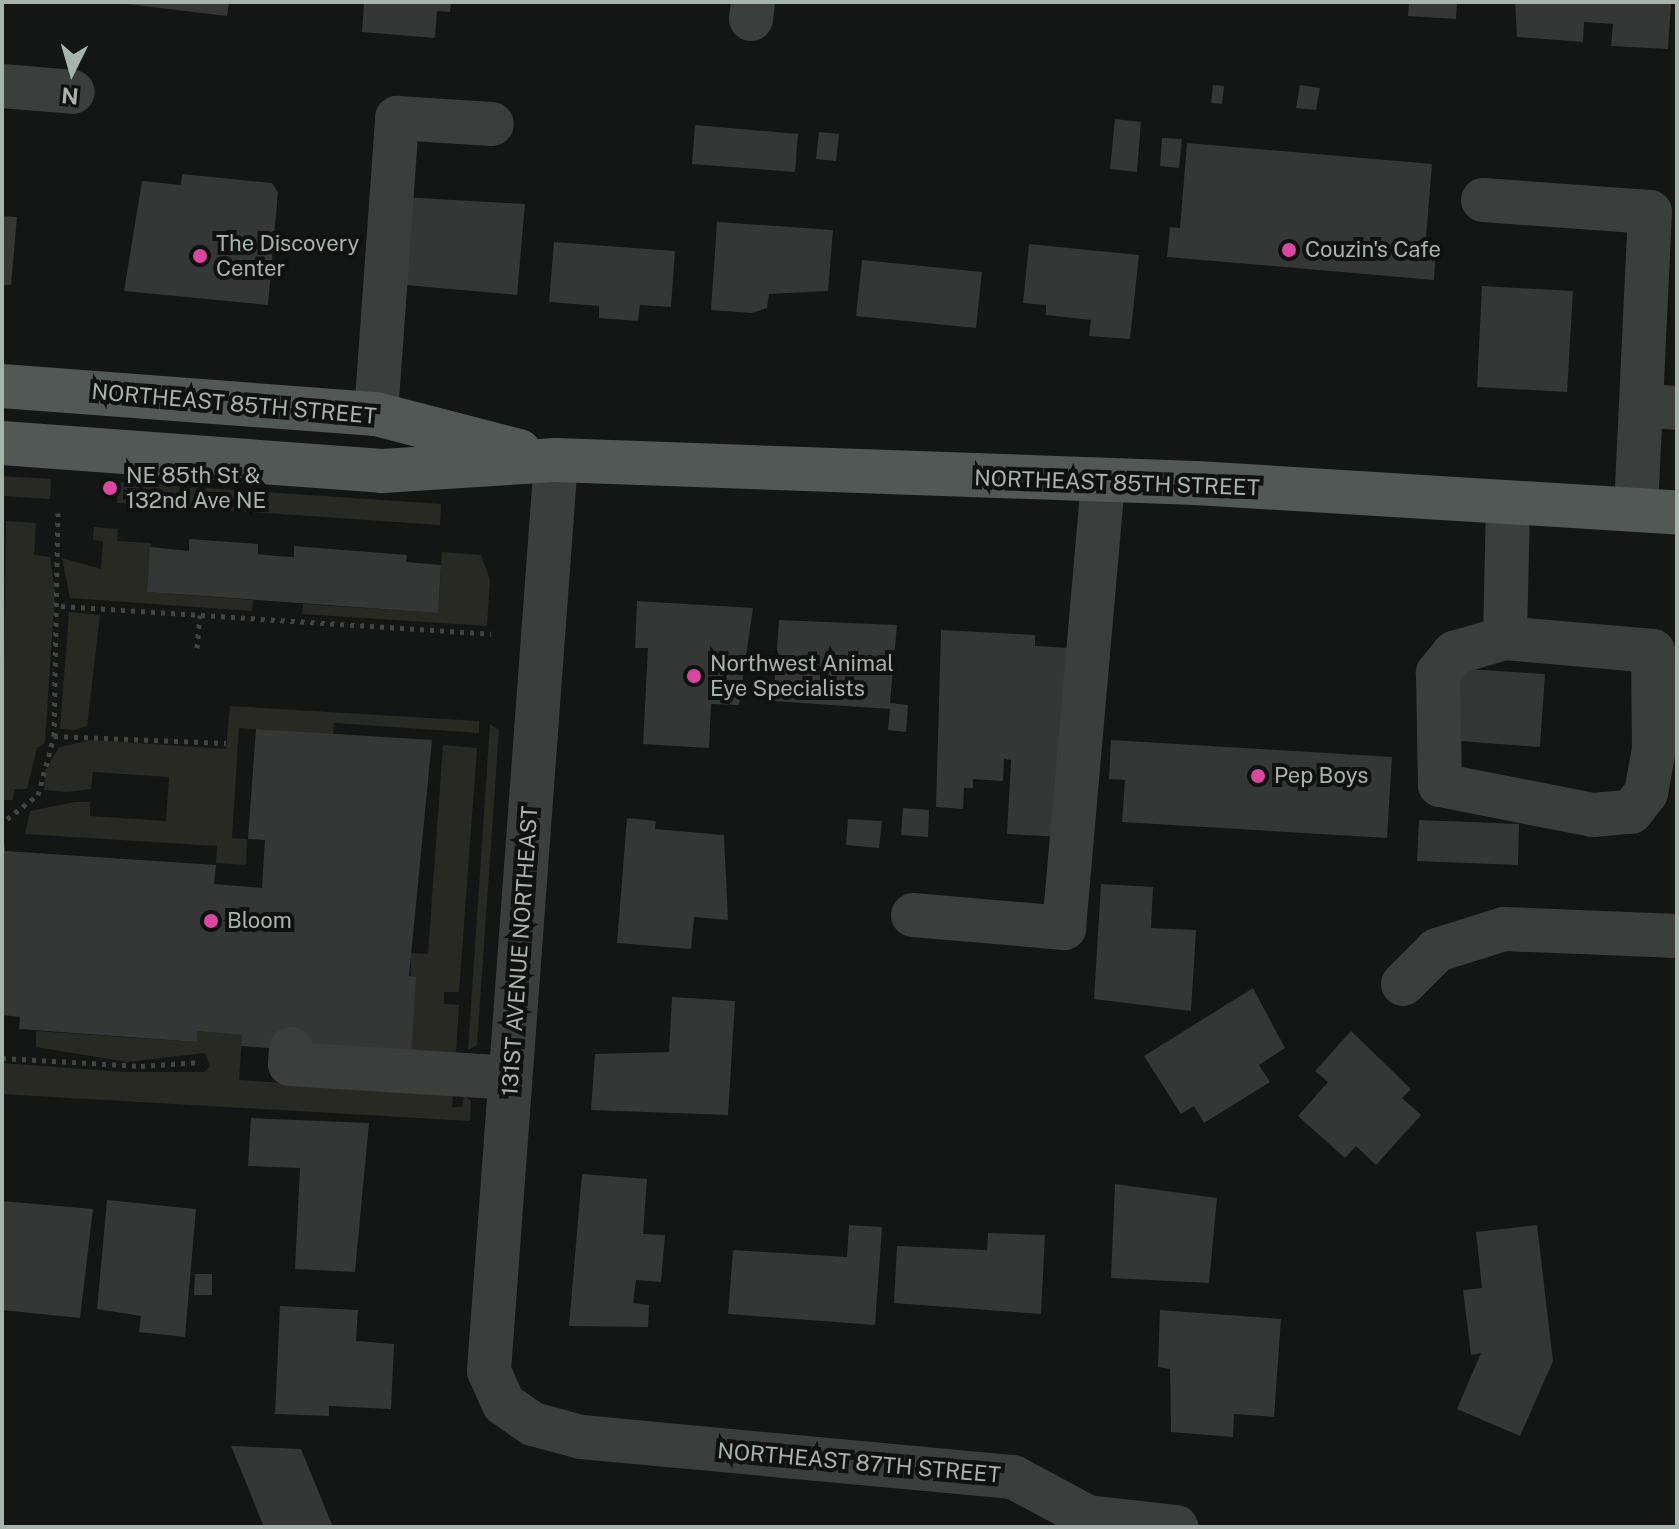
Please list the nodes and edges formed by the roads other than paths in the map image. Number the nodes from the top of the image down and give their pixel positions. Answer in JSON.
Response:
{"nodes":[{"id":1,"x":2,"y":86,"type":"edge"},
{"id":2,"x":73,"y":92,"type":"dead end"},
{"id":3,"x":492,"y":124,"type":"dead end"},
{"id":4,"x":1483,"y":200,"type":"dead end"},
{"id":5,"x":1663,"y":256,"type":"edge"},
{"id":6,"x":2,"y":386,"type":"edge"},
{"id":7,"x":1659,"y":407,"type":"edge"},
{"id":8,"x":376,"y":414,"type":"junction"},
{"id":9,"x":2,"y":443,"type":"edge"},
{"id":10,"x":556,"y":460,"type":"junction"},
{"id":11,"x":1103,"y":483,"type":"junction"},
{"id":12,"x":1508,"y":503,"type":"junction"},
{"id":13,"x":1656,"y":511,"type":"edge"},
{"id":14,"x":1505,"y":638,"type":"junction"},
{"id":15,"x":913,"y":915,"type":"dead end"},
{"id":16,"x":1677,"y":936,"type":"edge"},
{"id":17,"x":1403,"y":984,"type":"dead end"},
{"id":18,"x":291,"y":1049,"type":"dead end"},
{"id":19,"x":510,"y":1078,"type":"junction"},
{"id":20,"x":533,"y":1424,"type":"joint"},
{"id":21,"x":1087,"y":1522,"type":"edge"},
{"id":22,"x":1176,"y":1527,"type":"edge"}],
"edges":[{"from":1,"to":2,"type":"street"},
{"from":3,"to":8,"type":"street"},
{"from":4,"to":5,"type":"street"},
{"from":5,"to":7,"type":"street"},
{"from":6,"to":8,"type":"main road","name":"NORTHEAST 85TH STREET"},
{"from":7,"to":13,"type":"street"},
{"from":8,"to":10,"type":"main road","name":"NORTHEAST 85TH STREET"},
{"from":9,"to":10,"type":"main road","name":"NORTHEAST 85TH STREET"},
{"from":10,"to":11,"type":"main road","name":"NORTHEAST 85TH STREET"},
{"from":10,"to":19,"type":"street","name":"131ST AVENUE NORTHEAST"},
{"from":11,"to":12,"type":"main road","name":"NORTHEAST 85TH STREET"},
{"from":11,"to":15,"type":"street"},
{"from":12,"to":13,"type":"main road","name":"NORTHEAST 85TH STREET"},
{"from":12,"to":14,"type":"street"},
{"from":14,"to":14,"type":"street"},
{"from":16,"to":17,"type":"street"},
{"from":18,"to":19,"type":"street"},
{"from":19,"to":20,"type":"street","name":"131ST AVENUE NORTHEAST"},
{"from":20,"to":21,"type":"street","name":"NORTHEAST 87TH STREET"},
{"from":21,"to":22,"type":"street","name":"NORTHEAST 87TH STREET"}]}
